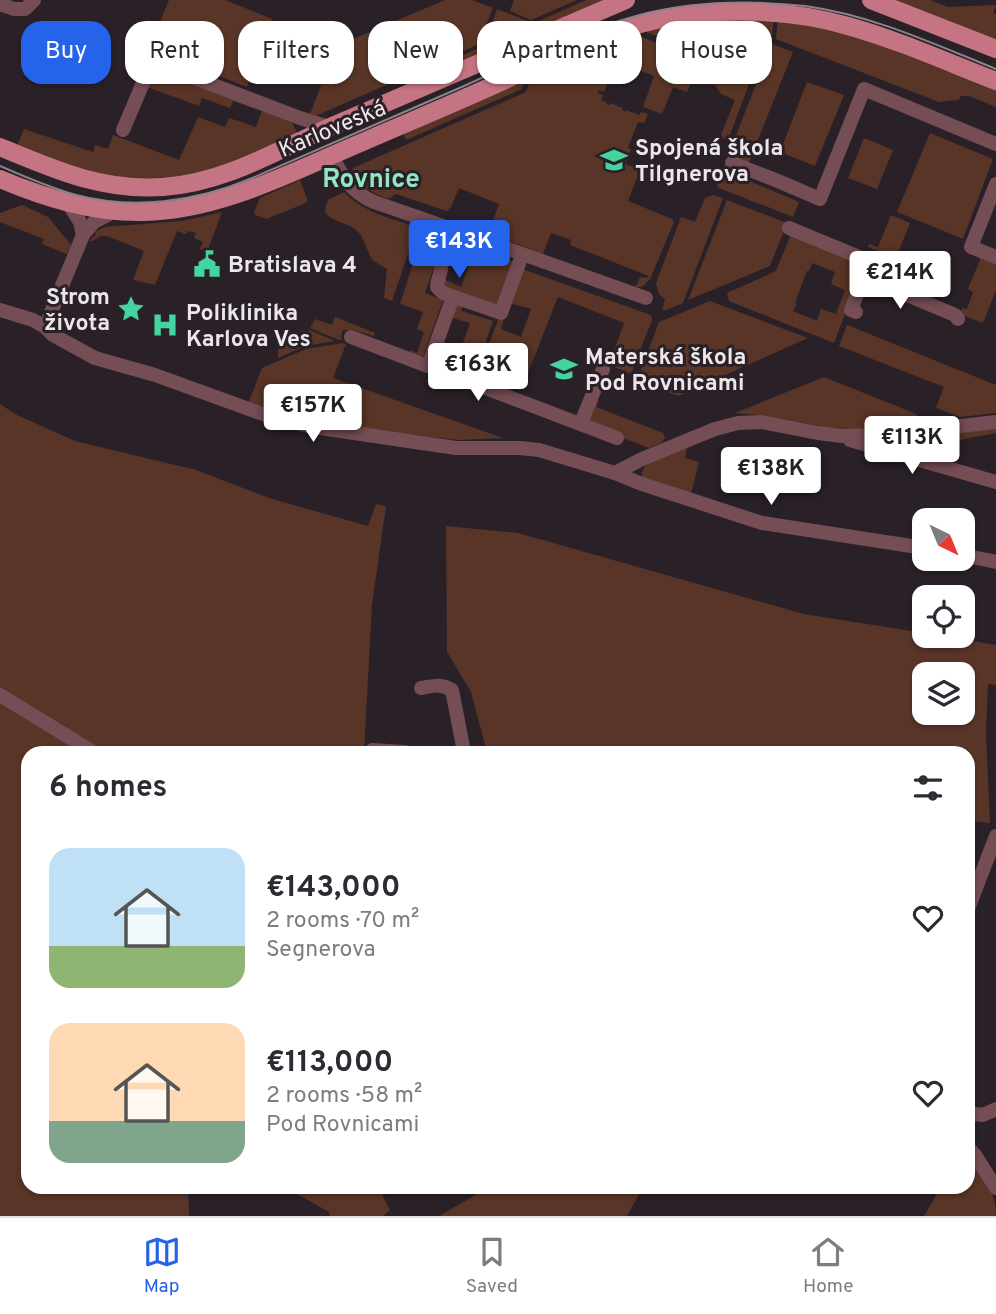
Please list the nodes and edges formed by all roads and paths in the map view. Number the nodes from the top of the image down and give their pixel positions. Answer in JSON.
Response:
{"nodes":[{"id":1,"x":34,"y":0,"type":"edge"},
{"id":2,"x":626,"y":0,"type":"edge"},
{"id":3,"x":871,"y":0,"type":"edge"},
{"id":4,"x":0,"y":4,"type":"edge"},
{"id":5,"x":578,"y":21,"type":"edge"},
{"id":6,"x":642,"y":23,"type":"edge"},
{"id":7,"x":993,"y":47,"type":"edge"},
{"id":8,"x":477,"y":64,"type":"edge"},
{"id":9,"x":996,"y":81,"type":"edge"},
{"id":10,"x":496,"y":84,"type":"edge"},
{"id":11,"x":300,"y":118,"type":"junction"},
{"id":12,"x":329,"y":127,"type":"junction"},
{"id":13,"x":123,"y":130,"type":"dead end"},
{"id":14,"x":300,"y":140,"type":"junction"},
{"id":15,"x":996,"y":144,"type":"edge"},
{"id":16,"x":0,"y":147,"type":"edge"},
{"id":17,"x":20,"y":155,"type":"junction"},
{"id":18,"x":332,"y":155,"type":"junction"},
{"id":19,"x":732,"y":163,"type":"dead end"},
{"id":20,"x":4,"y":181,"type":"edge"},
{"id":21,"x":996,"y":184,"type":"edge"},
{"id":22,"x":68,"y":203,"type":"junction"},
{"id":23,"x":115,"y":211,"type":"junction"},
{"id":24,"x":789,"y":228,"type":"dead end"},
{"id":25,"x":452,"y":229,"type":"junction"},
{"id":26,"x":83,"y":235,"type":"junction"},
{"id":27,"x":522,"y":255,"type":"junction"},
{"id":28,"x":996,"y":257,"type":"edge"},
{"id":29,"x":870,"y":261,"type":"junction"},
{"id":30,"x":453,"y":297,"type":"junction"},
{"id":31,"x":646,"y":298,"type":"dead end"},
{"id":32,"x":0,"y":310,"type":"edge"},
{"id":33,"x":856,"y":313,"type":"dead end"},
{"id":34,"x":958,"y":319,"type":"dead end"},
{"id":35,"x":45,"y":327,"type":"junction"},
{"id":36,"x":351,"y":337,"type":"dead end"},
{"id":37,"x":428,"y":366,"type":"junction"},
{"id":38,"x":603,"y":369,"type":"dead end"},
{"id":39,"x":996,"y":422,"type":"edge"},
{"id":40,"x":581,"y":423,"type":"junction"},
{"id":41,"x":842,"y":436,"type":"junction"},
{"id":42,"x":618,"y":438,"type":"dead end"},
{"id":43,"x":615,"y":473,"type":"junction"},
{"id":44,"x":996,"y":482,"type":"edge"},
{"id":45,"x":912,"y":546,"type":"edge"},
{"id":46,"x":975,"y":558,"type":"edge"},
{"id":47,"x":996,"y":562,"type":"edge"},
{"id":48,"x":421,"y":688,"type":"dead end"},
{"id":49,"x":0,"y":695,"type":"edge"},
{"id":50,"x":83,"y":746,"type":"edge"},
{"id":51,"x":463,"y":746,"type":"edge"},
{"id":52,"x":996,"y":836,"type":"edge"},
{"id":53,"x":975,"y":891,"type":"edge"},
{"id":54,"x":996,"y":1109,"type":"edge"},
{"id":55,"x":975,"y":1114,"type":"edge"},
{"id":56,"x":975,"y":1155,"type":"edge"},
{"id":57,"x":996,"y":1188,"type":"edge"}],
"edges":[{"from":1,"to":4,"type":"street"},
{"from":2,"to":5,"type":"main road","name":"Karloveská"},
{"from":3,"to":7,"type":"main road"},
{"from":6,"to":9,"type":"main road","name":"Karloveská"},
{"from":8,"to":12,"type":"main road","name":"Karloveská"},
{"from":10,"to":18,"type":"main road","name":"Karloveská"},
{"from":11,"to":12,"type":"street"},
{"from":11,"to":13,"type":"street"},
{"from":11,"to":14,"type":"street"},
{"from":12,"to":14,"type":"main road","name":"Karloveská"},
{"from":14,"to":17,"type":"main road","name":"Karloveská"},
{"from":15,"to":19,"type":"street"},
{"from":16,"to":17,"type":"main road","name":"Karloveská"},
{"from":17,"to":20,"type":"main road"},
{"from":18,"to":23,"type":"main road","name":"Karloveská"},
{"from":18,"to":25,"type":"street"},
{"from":20,"to":22,"type":"main road","name":"Karloveská"},
{"from":21,"to":28,"type":"street"},
{"from":22,"to":23,"type":"main road","name":"Karloveská"},
{"from":22,"to":26,"type":"street"},
{"from":23,"to":26,"type":"street"},
{"from":24,"to":29,"type":"street"},
{"from":25,"to":27,"type":"street"},
{"from":25,"to":30,"type":"street"},
{"from":26,"to":35,"type":"street"},
{"from":27,"to":30,"type":"street"},
{"from":27,"to":31,"type":"street"},
{"from":29,"to":33,"type":"street"},
{"from":29,"to":34,"type":"street"},
{"from":30,"to":37,"type":"street"},
{"from":32,"to":35,"type":"street"},
{"from":35,"to":43,"type":"street"},
{"from":36,"to":37,"type":"street"},
{"from":37,"to":40,"type":"street"},
{"from":38,"to":40,"type":"street"},
{"from":39,"to":41,"type":"street"},
{"from":40,"to":42,"type":"street"},
{"from":41,"to":43,"type":"street"},
{"from":41,"to":44,"type":"street"},
{"from":43,"to":45,"type":"street"},
{"from":46,"to":47,"type":"street"},
{"from":48,"to":51,"type":"street"},
{"from":49,"to":50,"type":"street"},
{"from":52,"to":53,"type":"street"},
{"from":54,"to":55,"type":"street"},
{"from":56,"to":57,"type":"street"}]}
